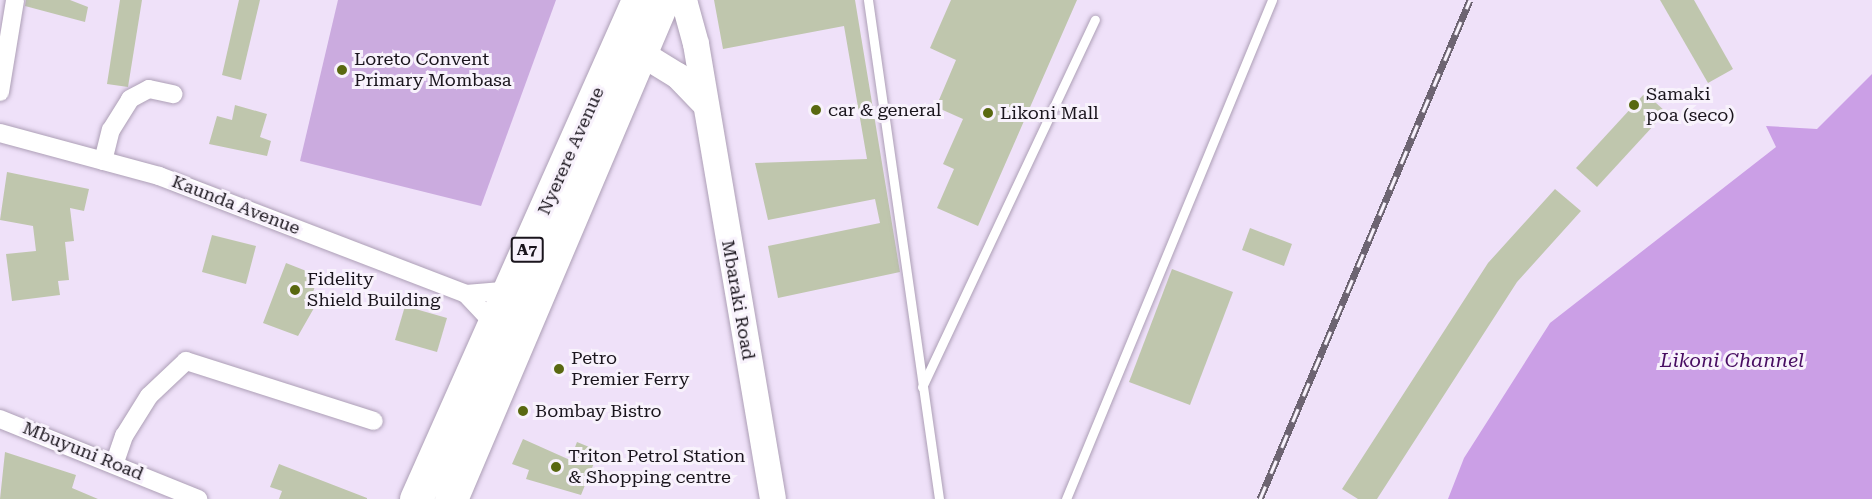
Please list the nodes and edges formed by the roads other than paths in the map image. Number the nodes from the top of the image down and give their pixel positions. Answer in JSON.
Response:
{"nodes":[{"id":1,"x":15,"y":0,"type":"edge"},
{"id":2,"x":638,"y":0,"type":"edge"},
{"id":3,"x":663,"y":0,"type":"edge"},
{"id":4,"x":679,"y":0,"type":"edge"},
{"id":5,"x":868,"y":0,"type":"edge"},
{"id":6,"x":1272,"y":0,"type":"edge"},
{"id":7,"x":1095,"y":20,"type":"dead end"},
{"id":8,"x":630,"y":47,"type":"junction"},
{"id":9,"x":0,"y":92,"type":"edge"},
{"id":10,"x":173,"y":94,"type":"dead end"},
{"id":11,"x":702,"y":101,"type":"junction"},
{"id":12,"x":0,"y":133,"type":"edge"},
{"id":13,"x":103,"y":161,"type":"junction"},
{"id":14,"x":466,"y":294,"type":"junction"},
{"id":15,"x":522,"y":294,"type":"junction"},
{"id":16,"x":506,"y":332,"type":"junction"},
{"id":17,"x":922,"y":387,"type":"junction"},
{"id":18,"x":0,"y":419,"type":"edge"},
{"id":19,"x":374,"y":421,"type":"dead end"},
{"id":20,"x":115,"y":462,"type":"junction"},
{"id":21,"x":419,"y":498,"type":"edge"},
{"id":22,"x":198,"y":499,"type":"edge"},
{"id":23,"x":451,"y":499,"type":"edge"},
{"id":24,"x":773,"y":499,"type":"edge"},
{"id":25,"x":939,"y":499,"type":"edge"},
{"id":26,"x":1066,"y":499,"type":"edge"}],
"edges":[{"from":1,"to":9,"type":"street"},
{"from":2,"to":8,"type":"highway","name":"Nyerere Avenue","number":"A7"},
{"from":3,"to":8,"type":"highway","name":"Nyerere Avenue","number":"A7"},
{"from":4,"to":11,"type":"main road","name":"Mbaraki Road"},
{"from":5,"to":17,"type":"lane"},
{"from":6,"to":26,"type":"lane"},
{"from":7,"to":17,"type":"lane"},
{"from":8,"to":11,"type":"main road"},
{"from":8,"to":15,"type":"highway","name":"Nyerere Avenue","number":"A7"},
{"from":10,"to":13,"type":"street"},
{"from":11,"to":24,"type":"main road","name":"Mbaraki Road"},
{"from":12,"to":13,"type":"street","name":"Kaunda Avenue"},
{"from":13,"to":14,"type":"street","name":"Kaunda Avenue"},
{"from":14,"to":15,"type":"street","name":"Kaunda Avenue"},
{"from":14,"to":16,"type":"street","name":"Kaunda Avenue"},
{"from":15,"to":16,"type":"highway","name":"Nyerere Avenue","number":"A7"},
{"from":16,"to":21,"type":"highway","name":"Nyerere Avenue","number":"A7"},
{"from":16,"to":23,"type":"highway","name":"Nyerere Avenue","number":"A7"},
{"from":17,"to":25,"type":"lane"},
{"from":18,"to":20,"type":"street","name":"Mbuyuni Road"},
{"from":19,"to":20,"type":"street"},
{"from":20,"to":22,"type":"street","name":"Mbuyuni Road"}]}
